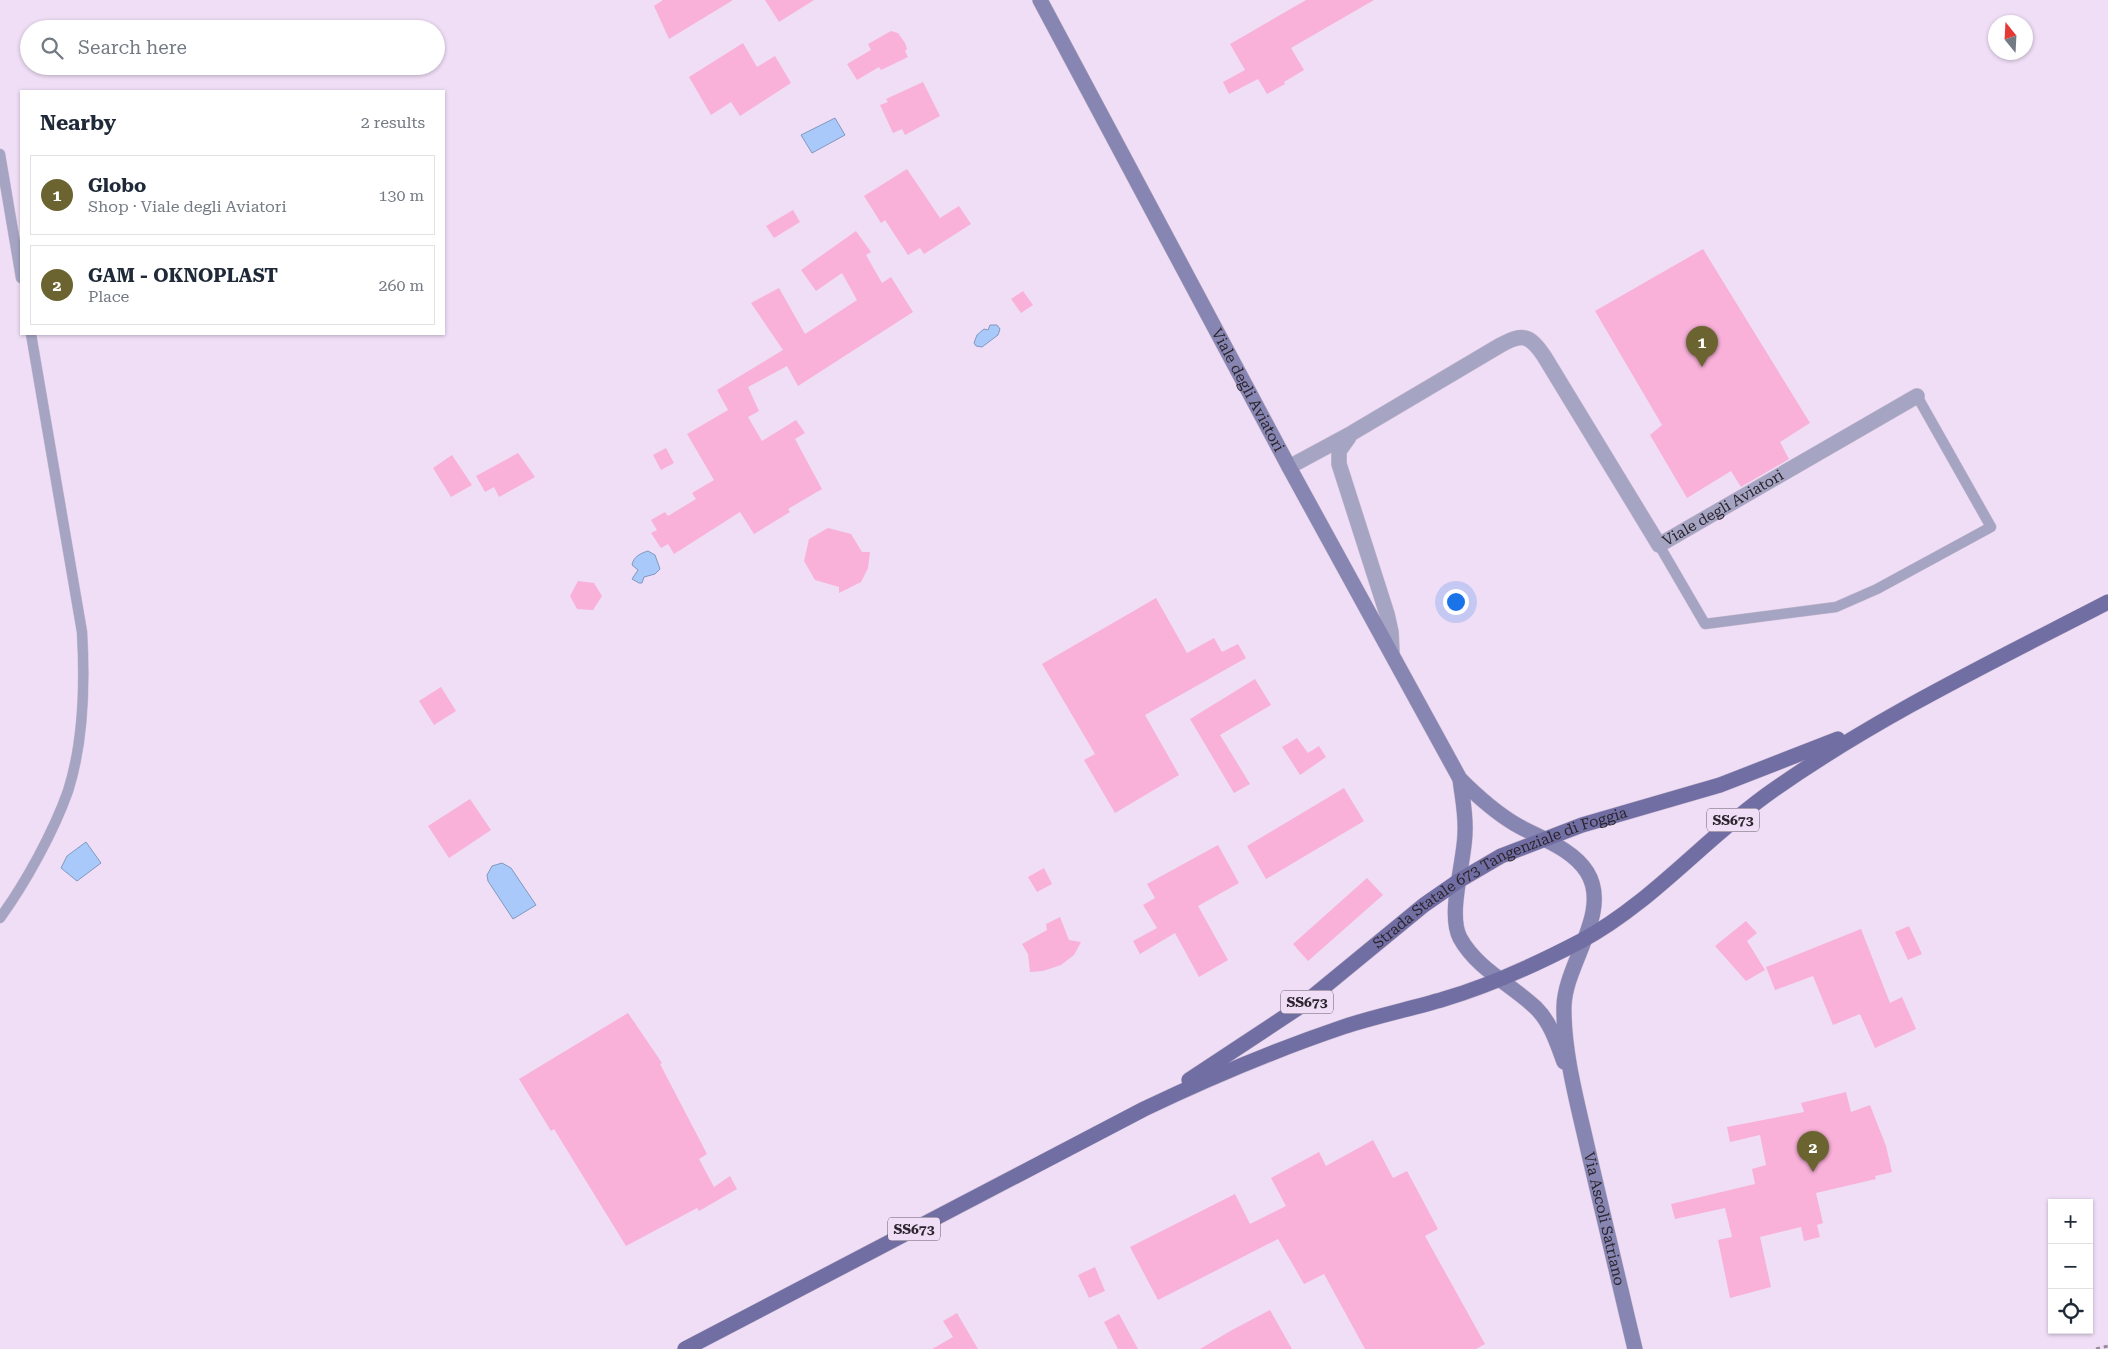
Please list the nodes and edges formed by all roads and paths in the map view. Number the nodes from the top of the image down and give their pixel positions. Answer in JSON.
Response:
{"nodes":[{"id":1,"x":1040,"y":0,"type":"edge"},
{"id":2,"x":0,"y":154,"type":"edge"},
{"id":3,"x":20,"y":272,"type":"edge"},
{"id":4,"x":31,"y":335,"type":"edge"},
{"id":5,"x":1917,"y":396,"type":"joint"},
{"id":6,"x":1352,"y":433,"type":"junction"},
{"id":7,"x":1289,"y":468,"type":"junction"},
{"id":8,"x":1659,"y":545,"type":"junction"},
{"id":9,"x":2108,"y":602,"type":"edge"},
{"id":10,"x":1392,"y":652,"type":"junction"},
{"id":11,"x":1892,"y":715,"type":"junction"},
{"id":12,"x":1460,"y":779,"type":"junction"},
{"id":13,"x":1543,"y":838,"type":"junction"},
{"id":14,"x":1460,"y":880,"type":"junction"},
{"id":15,"x":0,"y":918,"type":"edge"},
{"id":16,"x":1585,"y":938,"type":"junction"},
{"id":17,"x":1500,"y":979,"type":"junction"},
{"id":18,"x":1574,"y":1090,"type":"junction"},
{"id":19,"x":1144,"y":1109,"type":"junction"},
{"id":20,"x":2108,"y":1346,"type":"edge"},
{"id":21,"x":685,"y":1349,"type":"edge"},
{"id":22,"x":1634,"y":1349,"type":"edge"},
{"id":23,"x":2096,"y":1349,"type":"edge"}],
"edges":[{"from":1,"to":7,"type":"main road","name":"Viale degli Aviatori"},
{"from":2,"to":3,"type":"lane"},
{"from":4,"to":15,"type":"lane"},
{"from":5,"to":8,"type":"street","name":"Viale degli Aviatori"},
{"from":5,"to":8,"type":"lane"},
{"from":6,"to":7,"type":"street"},
{"from":6,"to":8,"type":"street","name":"Viale degli Aviatori"},
{"from":6,"to":10,"type":"street"},
{"from":7,"to":10,"type":"main road","name":"Viale degli Aviatori"},
{"from":9,"to":11,"type":"main road","name":"Strada Statale 673 Tangenziale di Foggia","number":"SS673"},
{"from":10,"to":12,"type":"main road","name":"Viale degli Aviatori"},
{"from":11,"to":13,"type":"main road","name":"Strada Statale 673 Tangenziale di Foggia","number":"SS673"},
{"from":11,"to":16,"type":"main road","name":"Strada Statale 673 Tangenziale di Foggia","number":"SS673"},
{"from":12,"to":13,"type":"main road","name":"Viale degli Aviatori"},
{"from":12,"to":14,"type":"main road","name":"Viale degli Aviatori"},
{"from":13,"to":14,"type":"main road","name":"Strada Statale 673 Tangenziale di Foggia","number":"SS673"},
{"from":13,"to":16,"type":"main road","name":"Via Ascoli Satriano"},
{"from":14,"to":17,"type":"main road","name":"Via Ascoli Satriano"},
{"from":14,"to":19,"type":"main road","name":"Strada Statale 673 Tangenziale di Foggia","number":"SS673"},
{"from":16,"to":17,"type":"main road","name":"Strada Statale 673 Tangenziale di Foggia","number":"SS673"},
{"from":16,"to":18,"type":"main road","name":"Via Ascoli Satriano"},
{"from":17,"to":18,"type":"main road","name":"Via Ascoli Satriano"},
{"from":17,"to":19,"type":"main road","name":"Strada Statale 673 Tangenziale di Foggia","number":"SS673"},
{"from":18,"to":22,"type":"main road","name":"Via Ascoli Satriano"},
{"from":19,"to":21,"type":"main road","name":"Strada Statale 673 Tangenziale di Foggia","number":"SS673"},
{"from":20,"to":23,"type":"path"}]}
